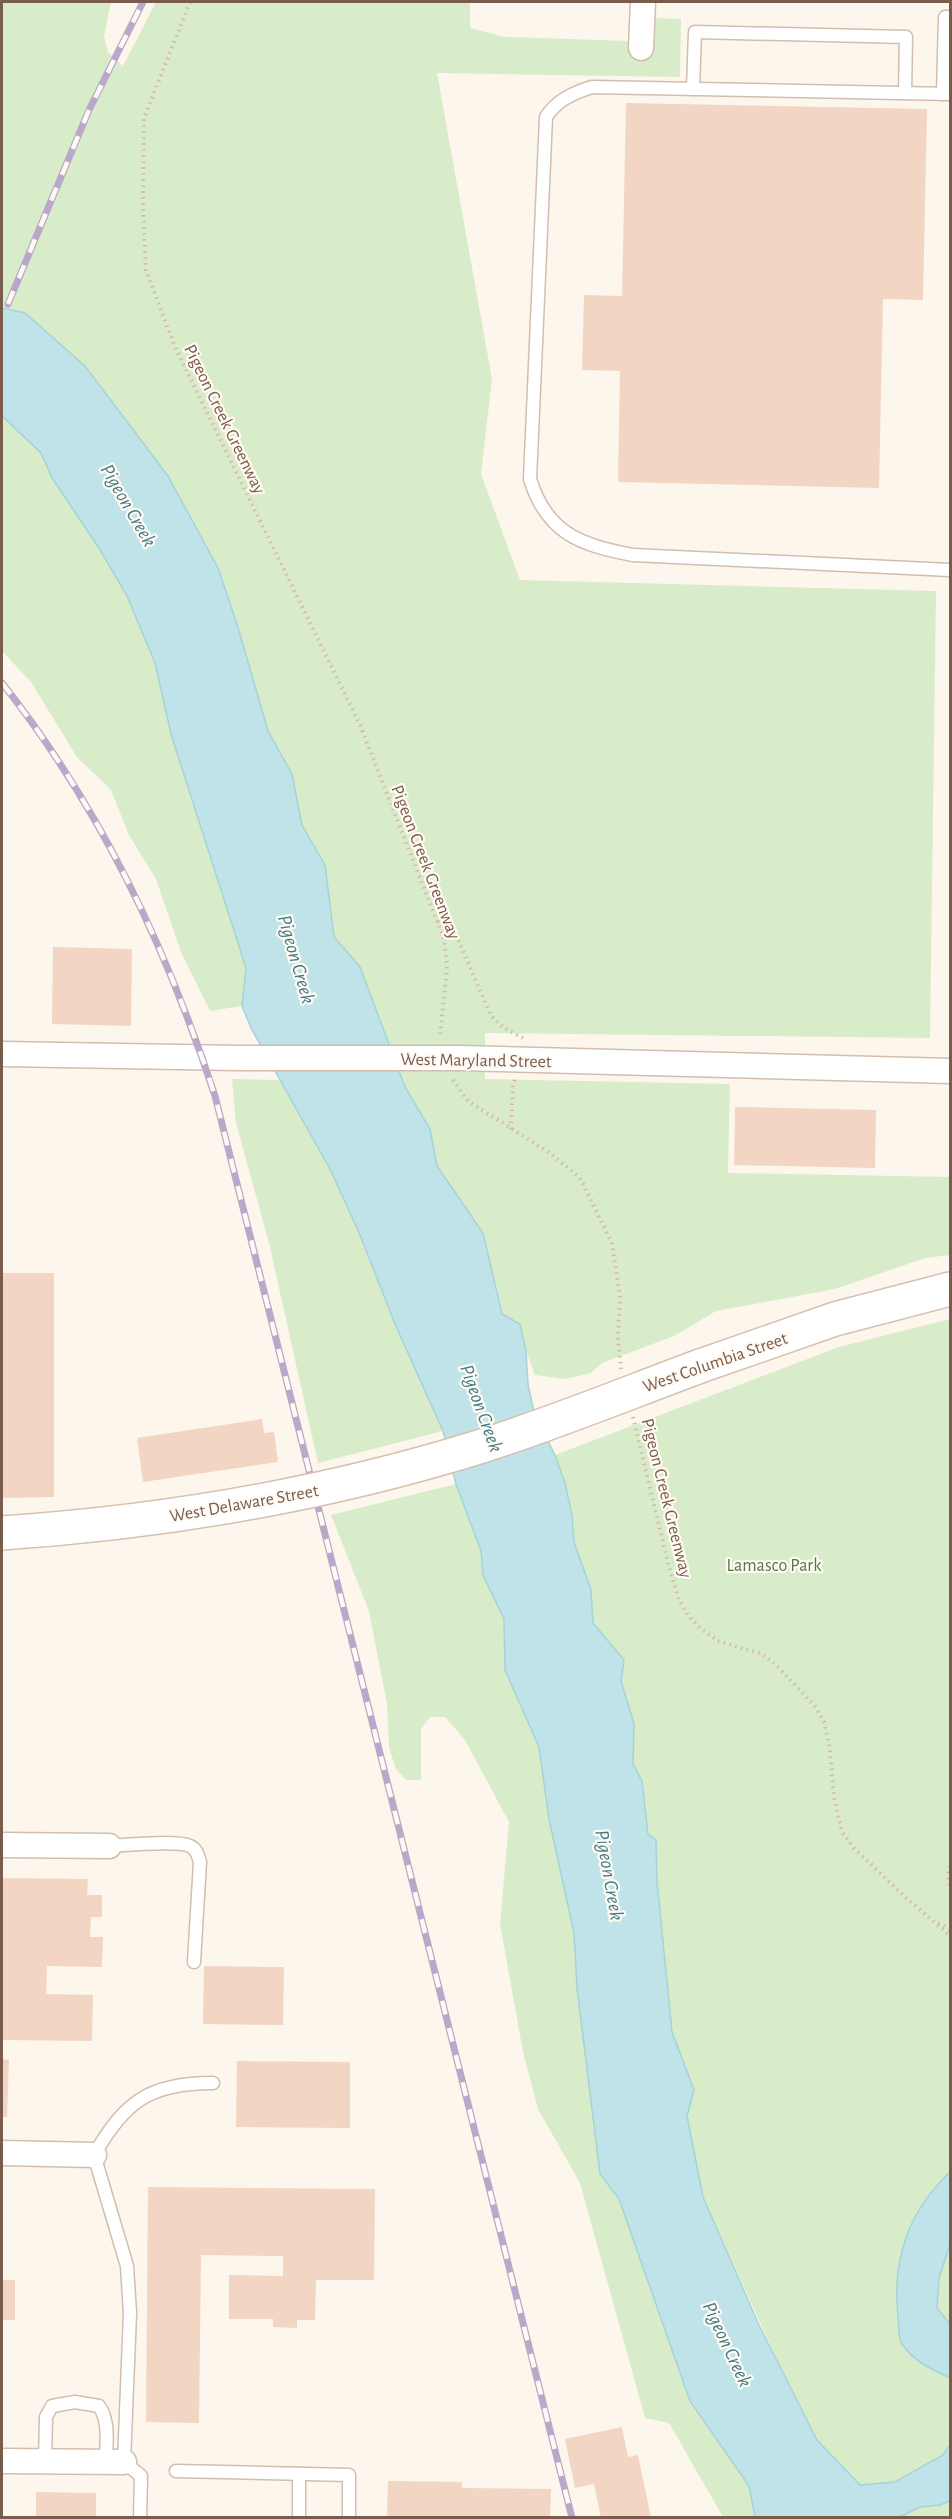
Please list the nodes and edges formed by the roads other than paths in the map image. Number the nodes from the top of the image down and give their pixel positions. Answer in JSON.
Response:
{"nodes":[{"id":1,"x":643,"y":2,"type":"edge"},
{"id":2,"x":951,"y":17,"type":"edge"},
{"id":3,"x":641,"y":48,"type":"dead end"},
{"id":4,"x":693,"y":89,"type":"junction"},
{"id":5,"x":905,"y":93,"type":"junction"},
{"id":6,"x":947,"y":94,"type":"edge"},
{"id":7,"x":951,"y":570,"type":"edge"},
{"id":8,"x":2,"y":1054,"type":"edge"},
{"id":9,"x":951,"y":1071,"type":"edge"},
{"id":10,"x":951,"y":1289,"type":"edge"},
{"id":11,"x":482,"y":1446,"type":"joint"},
{"id":12,"x":2,"y":1533,"type":"edge"},
{"id":13,"x":2,"y":1845,"type":"edge"},
{"id":14,"x":109,"y":1846,"type":"joint"},
{"id":15,"x":194,"y":1962,"type":"dead end"},
{"id":16,"x":213,"y":2083,"type":"dead end"},
{"id":17,"x":2,"y":2153,"type":"edge"},
{"id":18,"x":94,"y":2155,"type":"junction"},
{"id":19,"x":2,"y":2461,"type":"edge"},
{"id":20,"x":45,"y":2461,"type":"junction"},
{"id":21,"x":115,"y":2462,"type":"junction"},
{"id":22,"x":176,"y":2470,"type":"dead end"},
{"id":23,"x":299,"y":2474,"type":"junction"},
{"id":24,"x":140,"y":2517,"type":"edge"},
{"id":25,"x":299,"y":2517,"type":"edge"},
{"id":26,"x":349,"y":2517,"type":"edge"}],
"edges":[{"from":1,"to":3,"type":"street"},
{"from":2,"to":6,"type":"lane"},
{"from":4,"to":5,"type":"lane"},
{"from":4,"to":5,"type":"lane"},
{"from":4,"to":7,"type":"lane"},
{"from":5,"to":6,"type":"lane"},
{"from":8,"to":9,"type":"street","name":"West Maryland Street","bridge":true},
{"from":10,"to":11,"type":"main road","name":"West Columbia Street","bridge":true},
{"from":11,"to":12,"type":"main road","name":"West Delaware Street","bridge":true},
{"from":13,"to":14,"type":"street"},
{"from":14,"to":15,"type":"lane"},
{"from":16,"to":18,"type":"lane"},
{"from":17,"to":18,"type":"street"},
{"from":18,"to":21,"type":"lane"},
{"from":19,"to":20,"type":"street"},
{"from":20,"to":21,"type":"street"},
{"from":20,"to":21,"type":"lane"},
{"from":21,"to":24,"type":"lane"},
{"from":22,"to":23,"type":"lane"},
{"from":23,"to":25,"type":"lane"},
{"from":23,"to":26,"type":"lane"}]}
